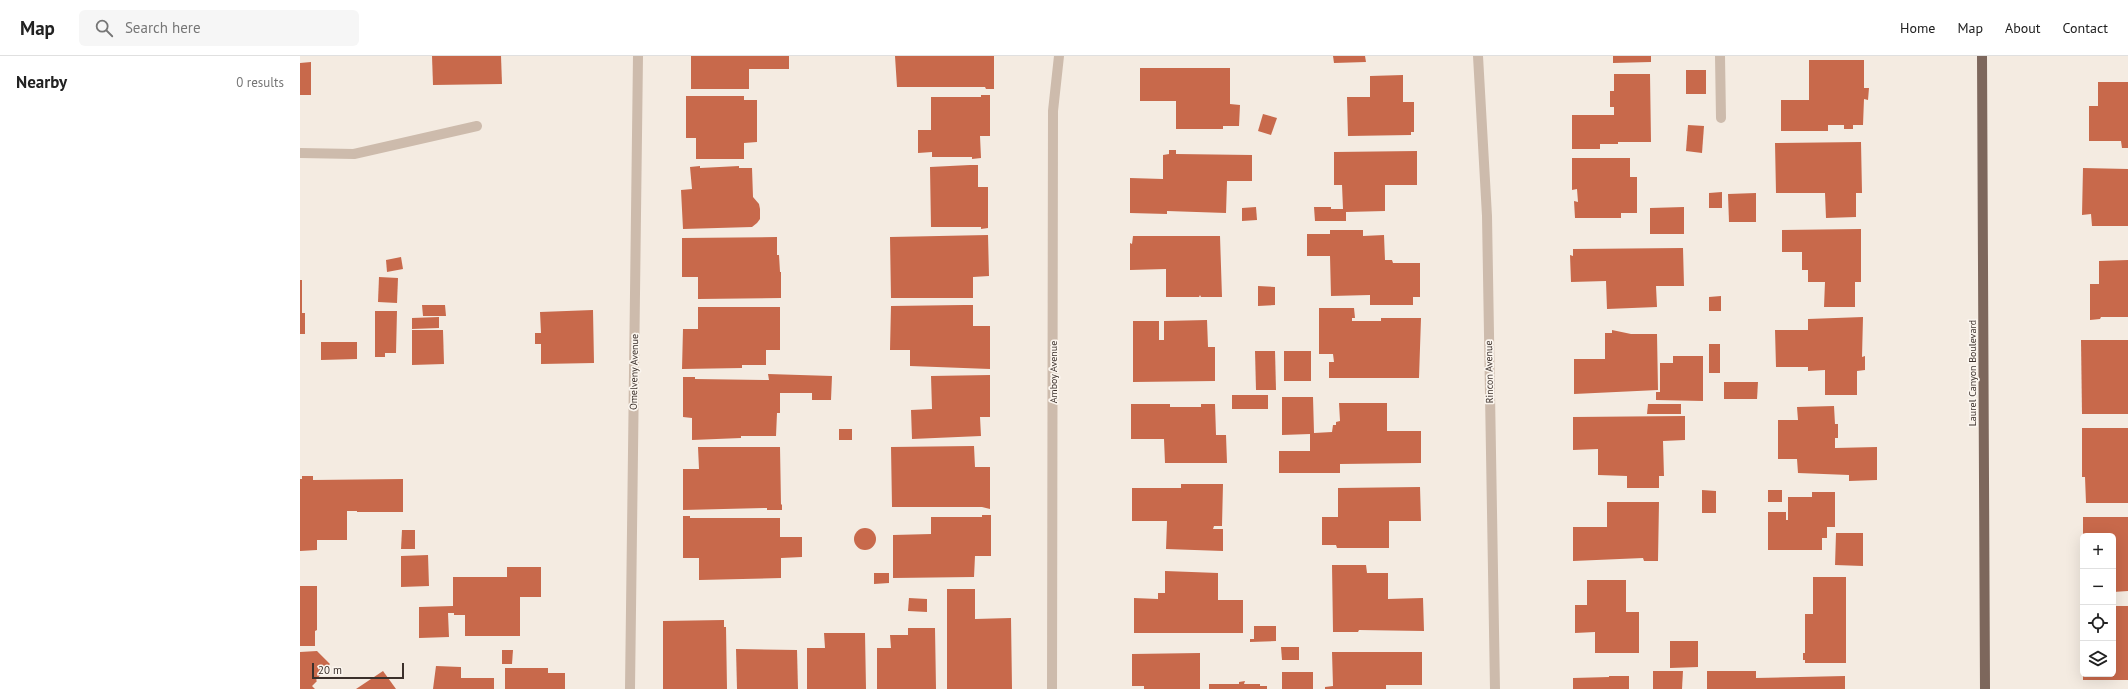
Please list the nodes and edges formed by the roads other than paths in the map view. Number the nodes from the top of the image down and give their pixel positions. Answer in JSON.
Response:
{"nodes":[{"id":1,"x":638,"y":56,"type":"edge"},
{"id":2,"x":1059,"y":56,"type":"edge"},
{"id":3,"x":1478,"y":56,"type":"edge"},
{"id":4,"x":1720,"y":56,"type":"edge"},
{"id":5,"x":1982,"y":56,"type":"edge"},
{"id":6,"x":1721,"y":118,"type":"dead end"},
{"id":7,"x":477,"y":126,"type":"dead end"},
{"id":8,"x":300,"y":153,"type":"edge"},
{"id":9,"x":630,"y":689,"type":"edge"},
{"id":10,"x":1052,"y":689,"type":"edge"},
{"id":11,"x":1495,"y":689,"type":"edge"},
{"id":12,"x":1985,"y":689,"type":"edge"}],
"edges":[{"from":1,"to":9,"type":"street","name":"Omelveny Avenue"},
{"from":2,"to":10,"type":"street","name":"Amboy Avenue"},
{"from":3,"to":11,"type":"street","name":"Rincon Avenue"},
{"from":4,"to":6,"type":"street"},
{"from":5,"to":12,"type":"main road","name":"Laurel Canyon Boulevard"},
{"from":7,"to":8,"type":"street"}]}
